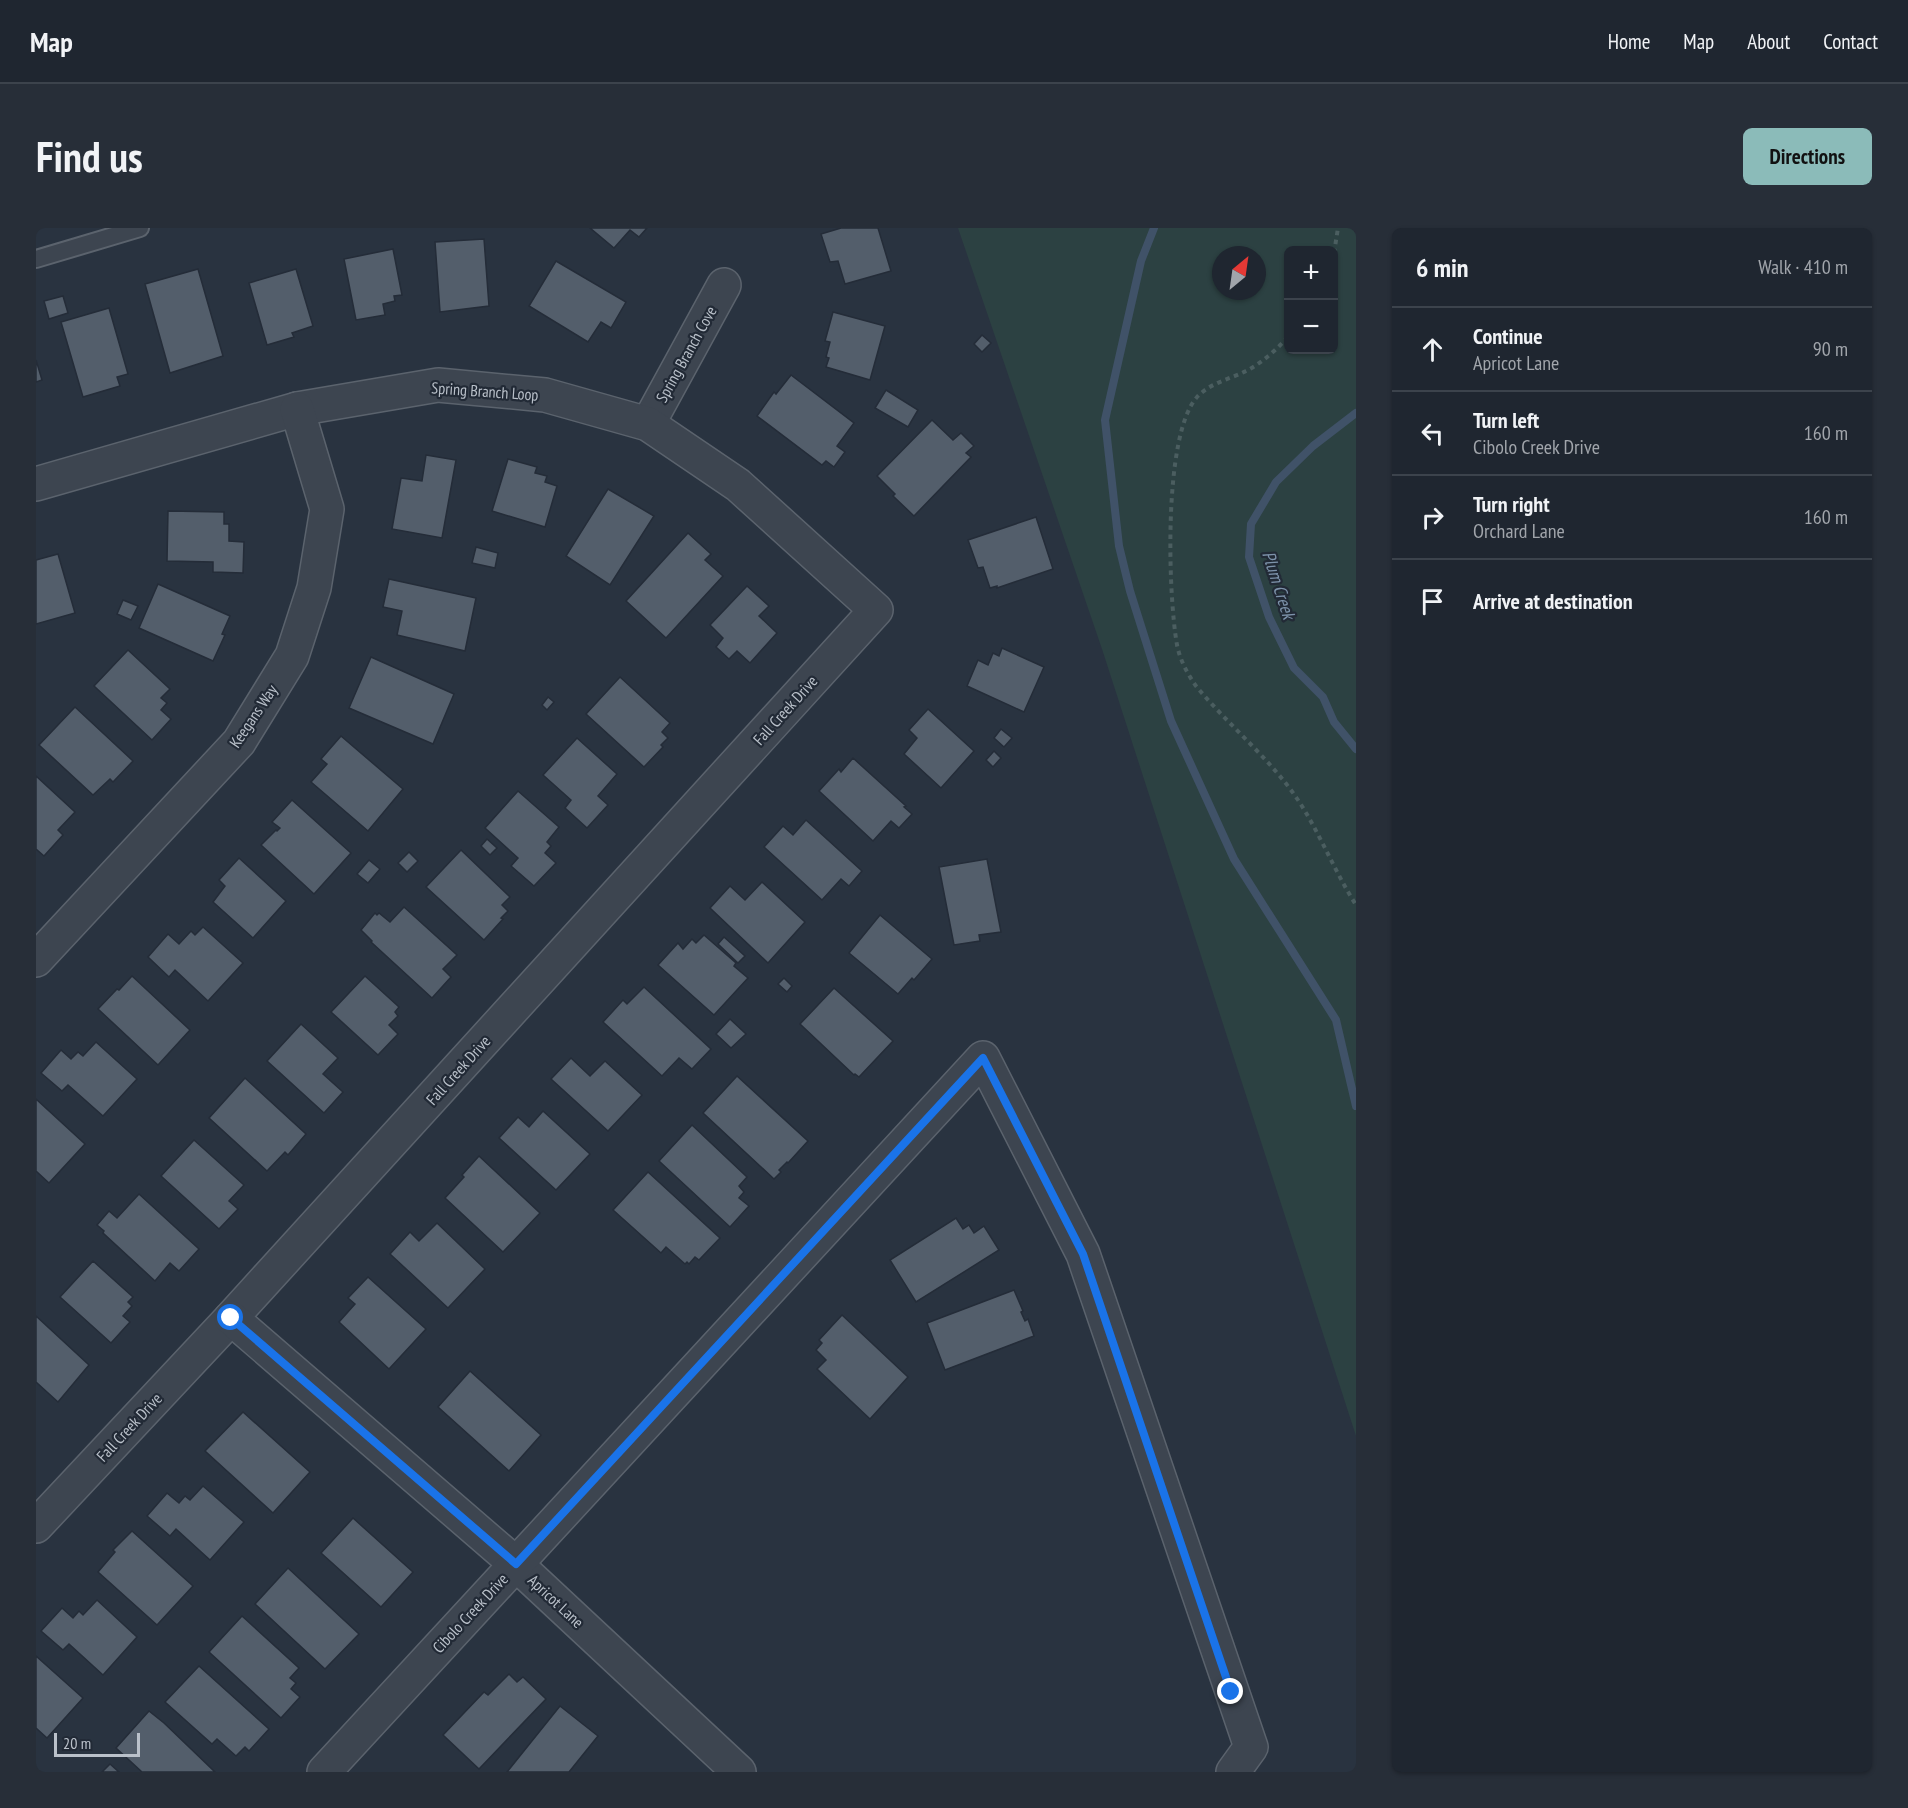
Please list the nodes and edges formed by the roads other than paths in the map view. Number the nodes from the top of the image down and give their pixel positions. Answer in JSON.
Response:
{"nodes":[{"id":1,"x":140,"y":228,"type":"edge"},
{"id":2,"x":36,"y":259,"type":"edge"},
{"id":3,"x":724,"y":285,"type":"dead end"},
{"id":4,"x":297,"y":409,"type":"junction"},
{"id":5,"x":648,"y":424,"type":"junction"},
{"id":6,"x":36,"y":484,"type":"edge"},
{"id":7,"x":876,"y":610,"type":"joint"},
{"id":8,"x":36,"y":960,"type":"edge"},
{"id":9,"x":231,"y":1318,"type":"junction"},
{"id":10,"x":36,"y":1526,"type":"edge"},
{"id":11,"x":516,"y":1564,"type":"junction"},
{"id":12,"x":324,"y":1772,"type":"edge"},
{"id":13,"x":739,"y":1772,"type":"edge"},
{"id":14,"x":1233,"y":1772,"type":"edge"}],
"edges":[{"from":1,"to":2,"type":"lane"},
{"from":3,"to":5,"type":"street","name":"Spring Branch Cove"},
{"from":4,"to":5,"type":"street","name":"Spring Branch Loop"},
{"from":4,"to":6,"type":"street","name":"Spring Branch Loop"},
{"from":4,"to":8,"type":"street","name":"Keegans Way"},
{"from":5,"to":7,"type":"street","name":"Spring Branch Loop"},
{"from":7,"to":9,"type":"street","name":"Fall Creek Drive"},
{"from":9,"to":10,"type":"street","name":"Fall Creek Drive"},
{"from":9,"to":11,"type":"street","name":"Apricot Lane"},
{"from":11,"to":12,"type":"street","name":"Cibolo Creek Drive"},
{"from":11,"to":13,"type":"street","name":"Apricot Lane"},
{"from":11,"to":14,"type":"street","name":"Cibolo Creek Drive"}]}
